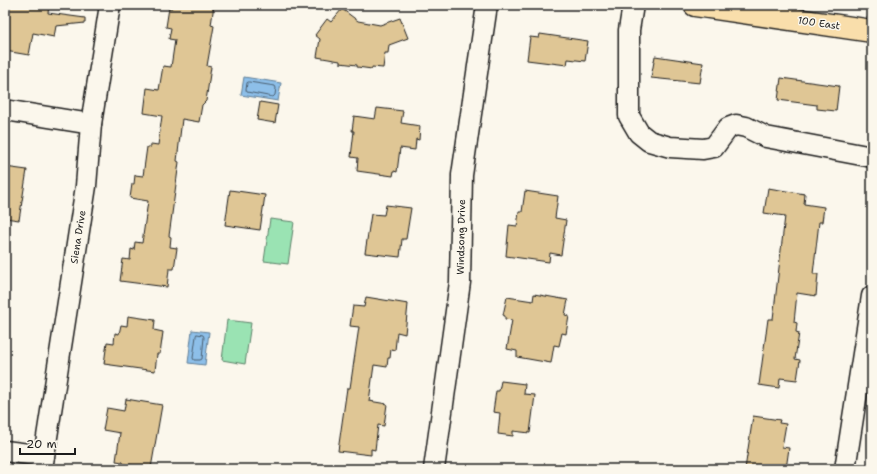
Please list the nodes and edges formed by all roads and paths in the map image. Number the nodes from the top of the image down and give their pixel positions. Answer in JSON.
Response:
{"nodes":[{"id":1,"x":110,"y":5,"type":"edge"},
{"id":2,"x":487,"y":5,"type":"edge"},
{"id":3,"x":633,"y":5,"type":"edge"},
{"id":4,"x":695,"y":5,"type":"edge"},
{"id":5,"x":872,"y":31,"type":"edge"},
{"id":6,"x":5,"y":110,"type":"edge"},
{"id":7,"x":91,"y":124,"type":"junction"},
{"id":8,"x":872,"y":157,"type":"edge"},
{"id":9,"x":872,"y":296,"type":"edge"},
{"id":10,"x":5,"y":451,"type":"edge"},
{"id":11,"x":43,"y":463,"type":"edge"},
{"id":12,"x":434,"y":469,"type":"edge"},
{"id":13,"x":845,"y":469,"type":"edge"}],
"edges":[{"from":1,"to":7,"type":"street","name":"Siena Drive"},
{"from":2,"to":12,"type":"street","name":"Windsong Drive"},
{"from":3,"to":8,"type":"street"},
{"from":4,"to":5,"type":"main road","name":"100 East"},
{"from":6,"to":7,"type":"street"},
{"from":7,"to":11,"type":"street","name":"Siena Drive"},
{"from":9,"to":13,"type":"street"},
{"from":10,"to":11,"type":"street"}]}
